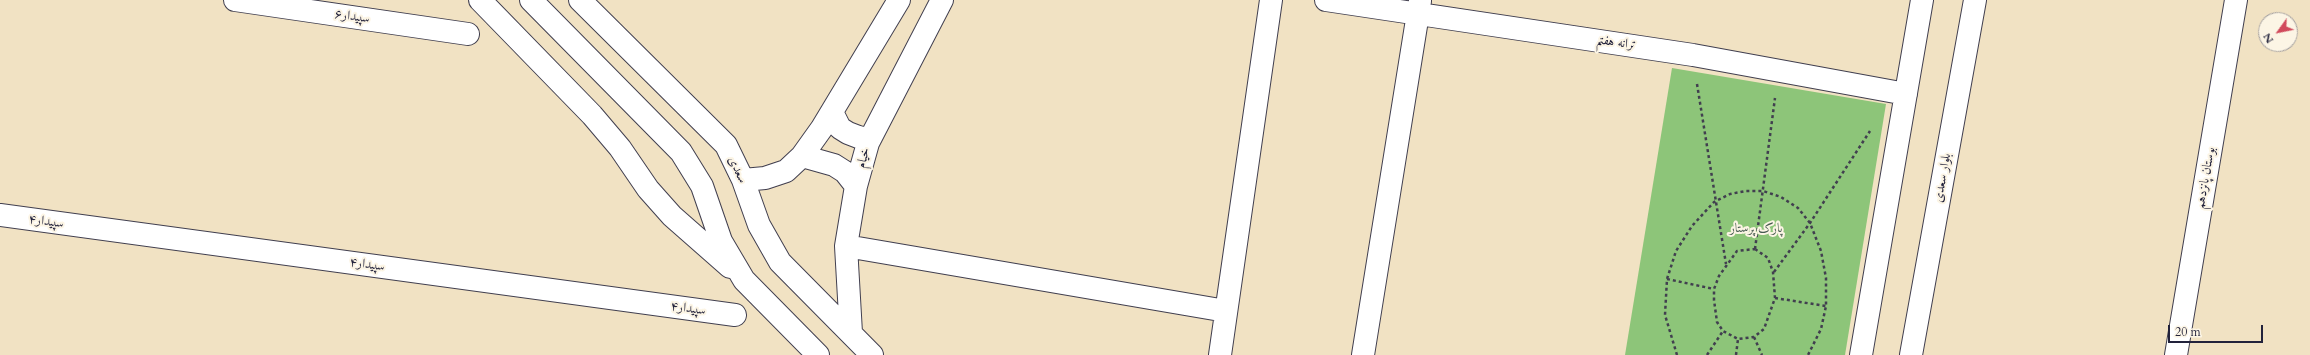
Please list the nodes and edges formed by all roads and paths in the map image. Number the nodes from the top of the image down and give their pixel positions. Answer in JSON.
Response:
{"nodes":[{"id":1,"x":236,"y":0,"type":"edge"},
{"id":2,"x":480,"y":0,"type":"edge"},
{"id":3,"x":531,"y":0,"type":"edge"},
{"id":4,"x":580,"y":0,"type":"edge"},
{"id":5,"x":899,"y":0,"type":"edge"},
{"id":6,"x":942,"y":0,"type":"edge"},
{"id":7,"x":1271,"y":0,"type":"edge"},
{"id":8,"x":1326,"y":0,"type":"edge"},
{"id":9,"x":1922,"y":0,"type":"edge"},
{"id":10,"x":1975,"y":0,"type":"edge"},
{"id":11,"x":2236,"y":0,"type":"edge"},
{"id":12,"x":1419,"y":7,"type":"edge"},
{"id":13,"x":468,"y":34,"type":"dead end"},
{"id":14,"x":1693,"y":55,"type":"junction"},
{"id":15,"x":1779,"y":70,"type":"junction"},
{"id":16,"x":1906,"y":94,"type":"junction"},
{"id":17,"x":832,"y":112,"type":"junction"},
{"id":18,"x":1871,"y":128,"type":"dead end"},
{"id":19,"x":871,"y":137,"type":"junction"},
{"id":20,"x":802,"y":156,"type":"junction"},
{"id":21,"x":743,"y":180,"type":"junction"},
{"id":22,"x":856,"y":186,"type":"junction"},
{"id":23,"x":1763,"y":191,"type":"junction"},
{"id":24,"x":1714,"y":202,"type":"junction"},
{"id":25,"x":0,"y":215,"type":"edge"},
{"id":26,"x":1810,"y":223,"type":"junction"},
{"id":27,"x":846,"y":246,"type":"junction"},
{"id":28,"x":1756,"y":249,"type":"junction"},
{"id":29,"x":1726,"y":265,"type":"junction"},
{"id":30,"x":1773,"y":272,"type":"junction"},
{"id":31,"x":744,"y":280,"type":"junction"},
{"id":32,"x":1667,"y":280,"type":"junction"},
{"id":33,"x":1714,"y":288,"type":"junction"},
{"id":34,"x":1775,"y":298,"type":"junction"},
{"id":35,"x":1826,"y":306,"type":"junction"},
{"id":36,"x":1226,"y":311,"type":"junction"},
{"id":37,"x":735,"y":315,"type":"dead end"},
{"id":38,"x":1723,"y":331,"type":"junction"},
{"id":39,"x":851,"y":333,"type":"junction"},
{"id":40,"x":1754,"y":337,"type":"junction"},
{"id":41,"x":1738,"y":339,"type":"junction"},
{"id":42,"x":818,"y":355,"type":"edge"},
{"id":43,"x":872,"y":355,"type":"edge"},
{"id":44,"x":1220,"y":355,"type":"edge"},
{"id":45,"x":1363,"y":355,"type":"edge"},
{"id":46,"x":1677,"y":355,"type":"edge"},
{"id":47,"x":1707,"y":355,"type":"edge"},
{"id":48,"x":1736,"y":355,"type":"edge"},
{"id":49,"x":1762,"y":355,"type":"edge"},
{"id":50,"x":1808,"y":355,"type":"edge"},
{"id":51,"x":1861,"y":355,"type":"edge"},
{"id":52,"x":1911,"y":355,"type":"edge"},
{"id":53,"x":2176,"y":355,"type":"edge"}],
"edges":[{"from":1,"to":13,"type":"street","name":"سپیدار۶"},
{"from":2,"to":31,"type":"street"},
{"from":3,"to":31,"type":"street"},
{"from":4,"to":21,"type":"street","name":"سعدی"},
{"from":5,"to":17,"type":"street"},
{"from":6,"to":19,"type":"street","name":"خیام"},
{"from":7,"to":36,"type":"street"},
{"from":8,"to":12,"type":"street","name":"ترانه هفتم"},
{"from":9,"to":16,"type":"street"},
{"from":10,"to":52,"type":"street","name":"بلوار سعدی"},
{"from":11,"to":53,"type":"street","name":"بوستان پانزدهم"},
{"from":12,"to":14,"type":"street","name":"ترانه هفتم"},
{"from":12,"to":45,"type":"street"},
{"from":14,"to":15,"type":"street","name":"ترانه هفتم"},
{"from":14,"to":24,"type":"path"},
{"from":15,"to":16,"type":"street","name":"ترانه هفتم"},
{"from":15,"to":23,"type":"path"},
{"from":16,"to":51,"type":"street"},
{"from":17,"to":19,"type":"street"},
{"from":17,"to":20,"type":"street"},
{"from":18,"to":26,"type":"path"},
{"from":19,"to":22,"type":"street","name":"خیام"},
{"from":20,"to":21,"type":"street"},
{"from":20,"to":22,"type":"street"},
{"from":21,"to":39,"type":"street","name":"سعدی"},
{"from":22,"to":27,"type":"street","name":"خیام"},
{"from":23,"to":24,"type":"path"},
{"from":23,"to":26,"type":"path"},
{"from":23,"to":28,"type":"path"},
{"from":24,"to":29,"type":"path"},
{"from":24,"to":32,"type":"path"},
{"from":25,"to":37,"type":"street","name":"سپیدار۴"},
{"from":26,"to":30,"type":"path"},
{"from":26,"to":35,"type":"path"},
{"from":27,"to":36,"type":"street"},
{"from":27,"to":39,"type":"street","name":"خیام"},
{"from":28,"to":29,"type":"path"},
{"from":28,"to":30,"type":"path"},
{"from":29,"to":33,"type":"path"},
{"from":30,"to":34,"type":"path"},
{"from":31,"to":42,"type":"street"},
{"from":32,"to":33,"type":"path"},
{"from":32,"to":46,"type":"path"},
{"from":33,"to":38,"type":"path"},
{"from":34,"to":35,"type":"path"},
{"from":34,"to":40,"type":"path"},
{"from":35,"to":50,"type":"path"},
{"from":36,"to":44,"type":"street"},
{"from":38,"to":41,"type":"path"},
{"from":38,"to":47,"type":"path"},
{"from":39,"to":43,"type":"street","name":"سعدی"},
{"from":40,"to":41,"type":"path"},
{"from":40,"to":49,"type":"path"},
{"from":41,"to":48,"type":"path"}]}
